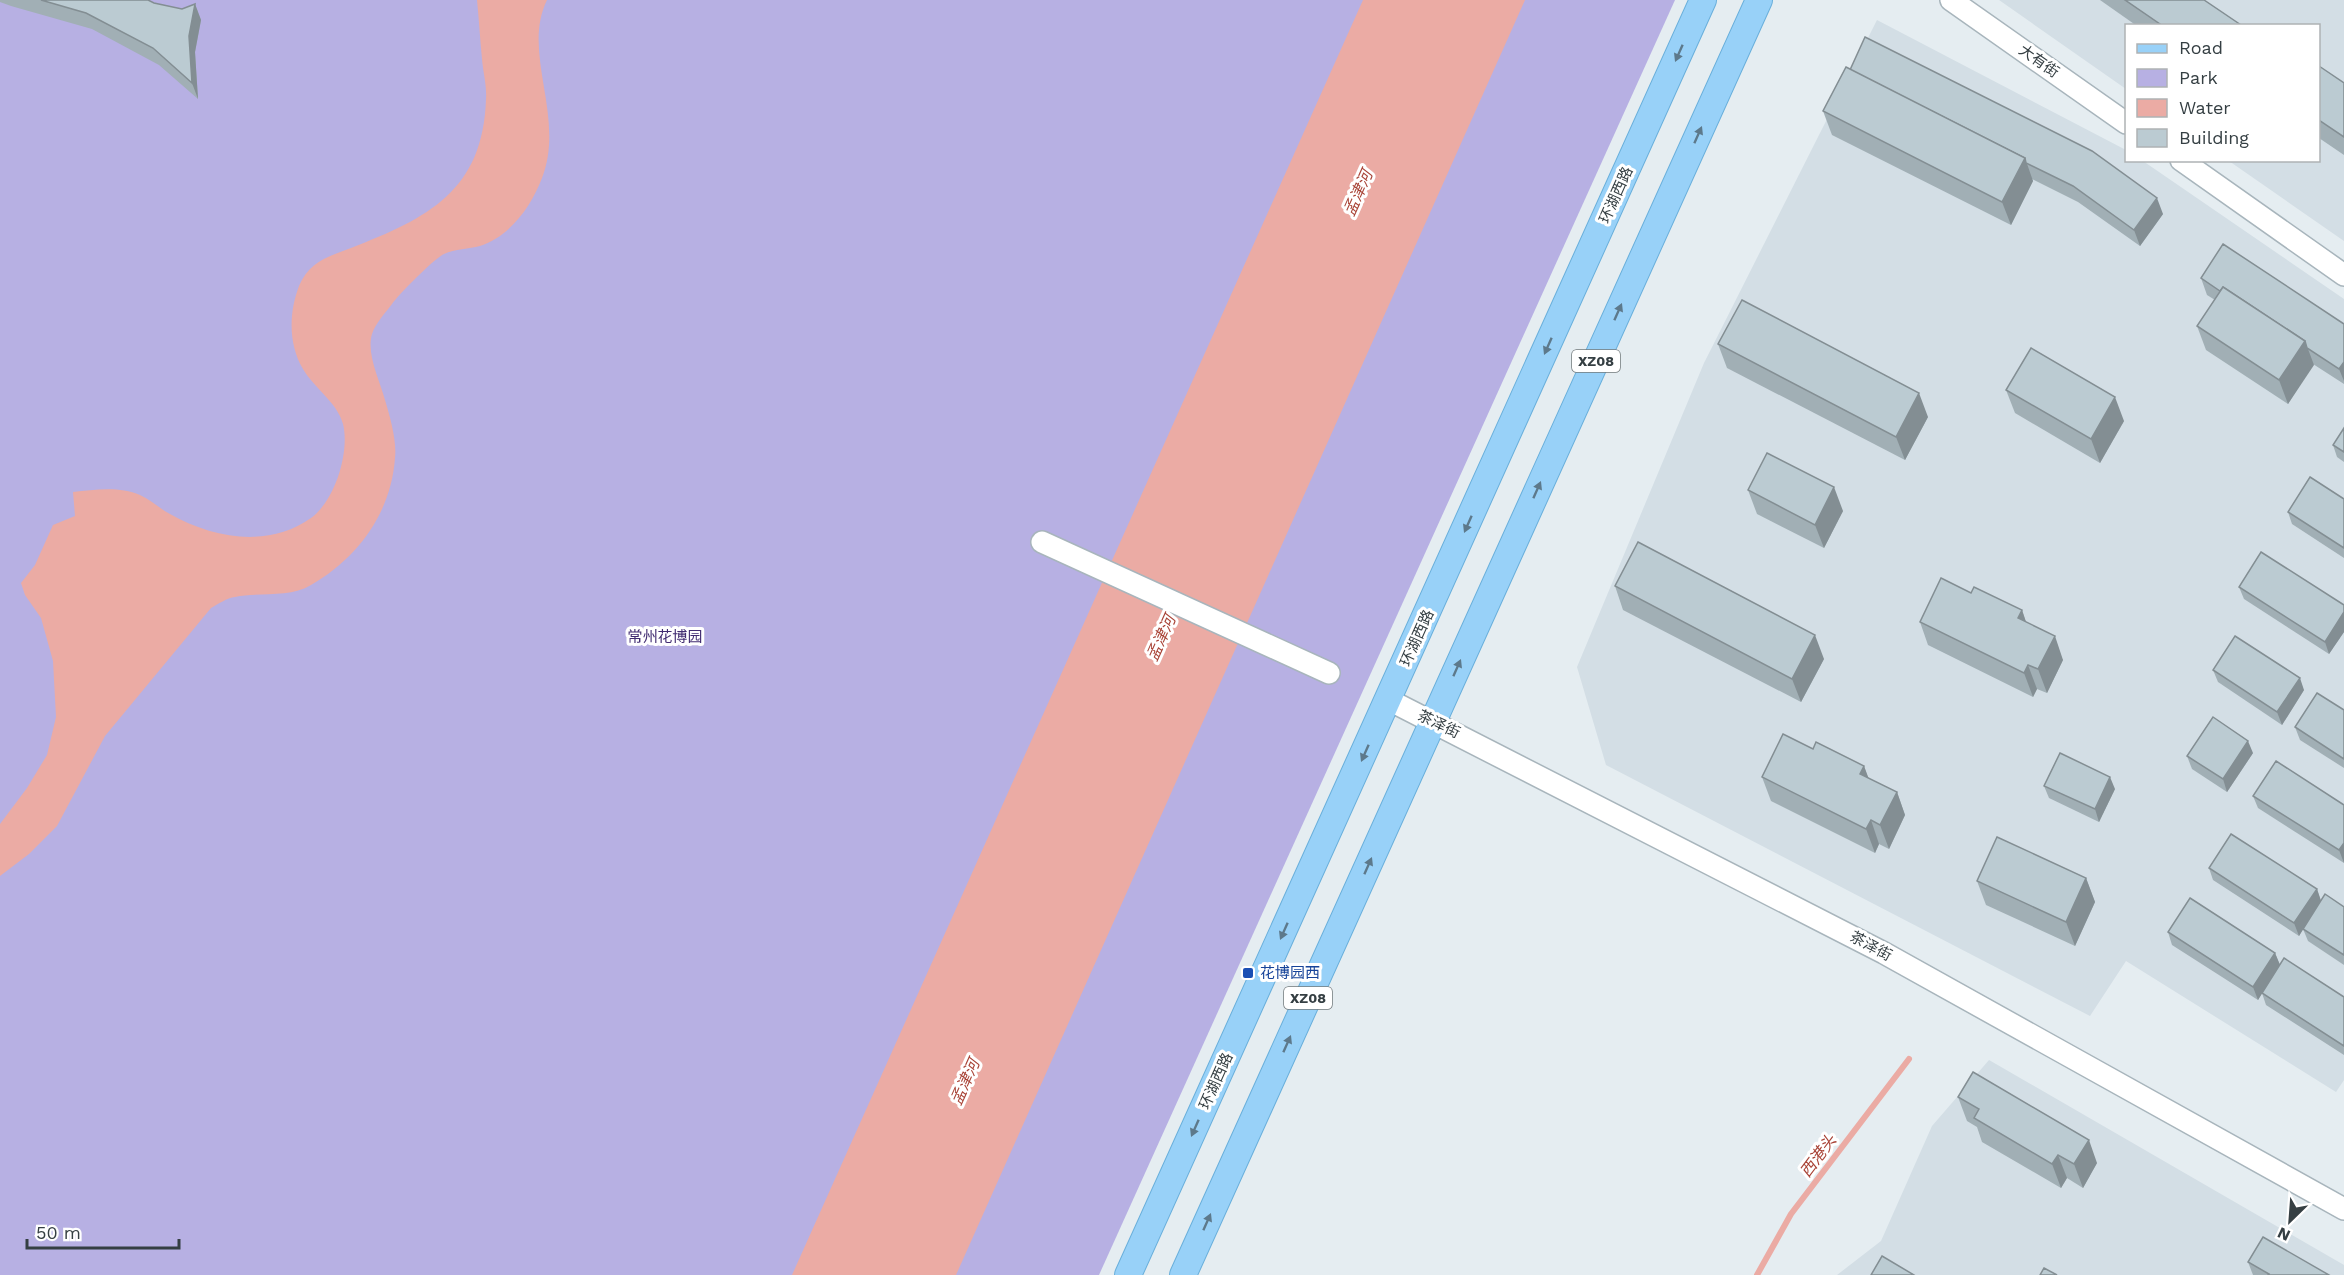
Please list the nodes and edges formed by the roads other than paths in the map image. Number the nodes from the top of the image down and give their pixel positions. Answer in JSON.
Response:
{"nodes":[{"id":1,"x":1703,"y":0,"type":"edge"},
{"id":2,"x":1759,"y":0,"type":"edge"},
{"id":3,"x":1951,"y":0,"type":"edge"},
{"id":4,"x":2125,"y":122,"type":"edge"},
{"id":5,"x":2184,"y":162,"type":"edge"},
{"id":6,"x":2344,"y":275,"type":"edge"},
{"id":7,"x":1051,"y":547,"type":"dead end"},
{"id":8,"x":1329,"y":674,"type":"dead end"},
{"id":9,"x":1389,"y":700,"type":"junction"},
{"id":10,"x":1433,"y":721,"type":"junction"},
{"id":11,"x":2344,"y":1209,"type":"edge"},
{"id":12,"x":1128,"y":1275,"type":"edge"},
{"id":13,"x":1183,"y":1275,"type":"edge"}],
"edges":[{"from":1,"to":9,"type":"main road","name":"环湖西路","one_way":true},
{"from":10,"to":2,"type":"main road","number":"XZ08","one_way":true},
{"from":3,"to":4,"type":"street","name":"大有街"},
{"from":5,"to":6,"type":"street"},
{"from":7,"to":8,"type":"street"},
{"from":9,"to":10,"type":"street","name":"茶泽街"},
{"from":9,"to":12,"type":"main road","name":"环湖西路","one_way":true},
{"from":10,"to":11,"type":"street","name":"茶泽街"},
{"from":13,"to":10,"type":"main road","number":"XZ08","one_way":true}]}
